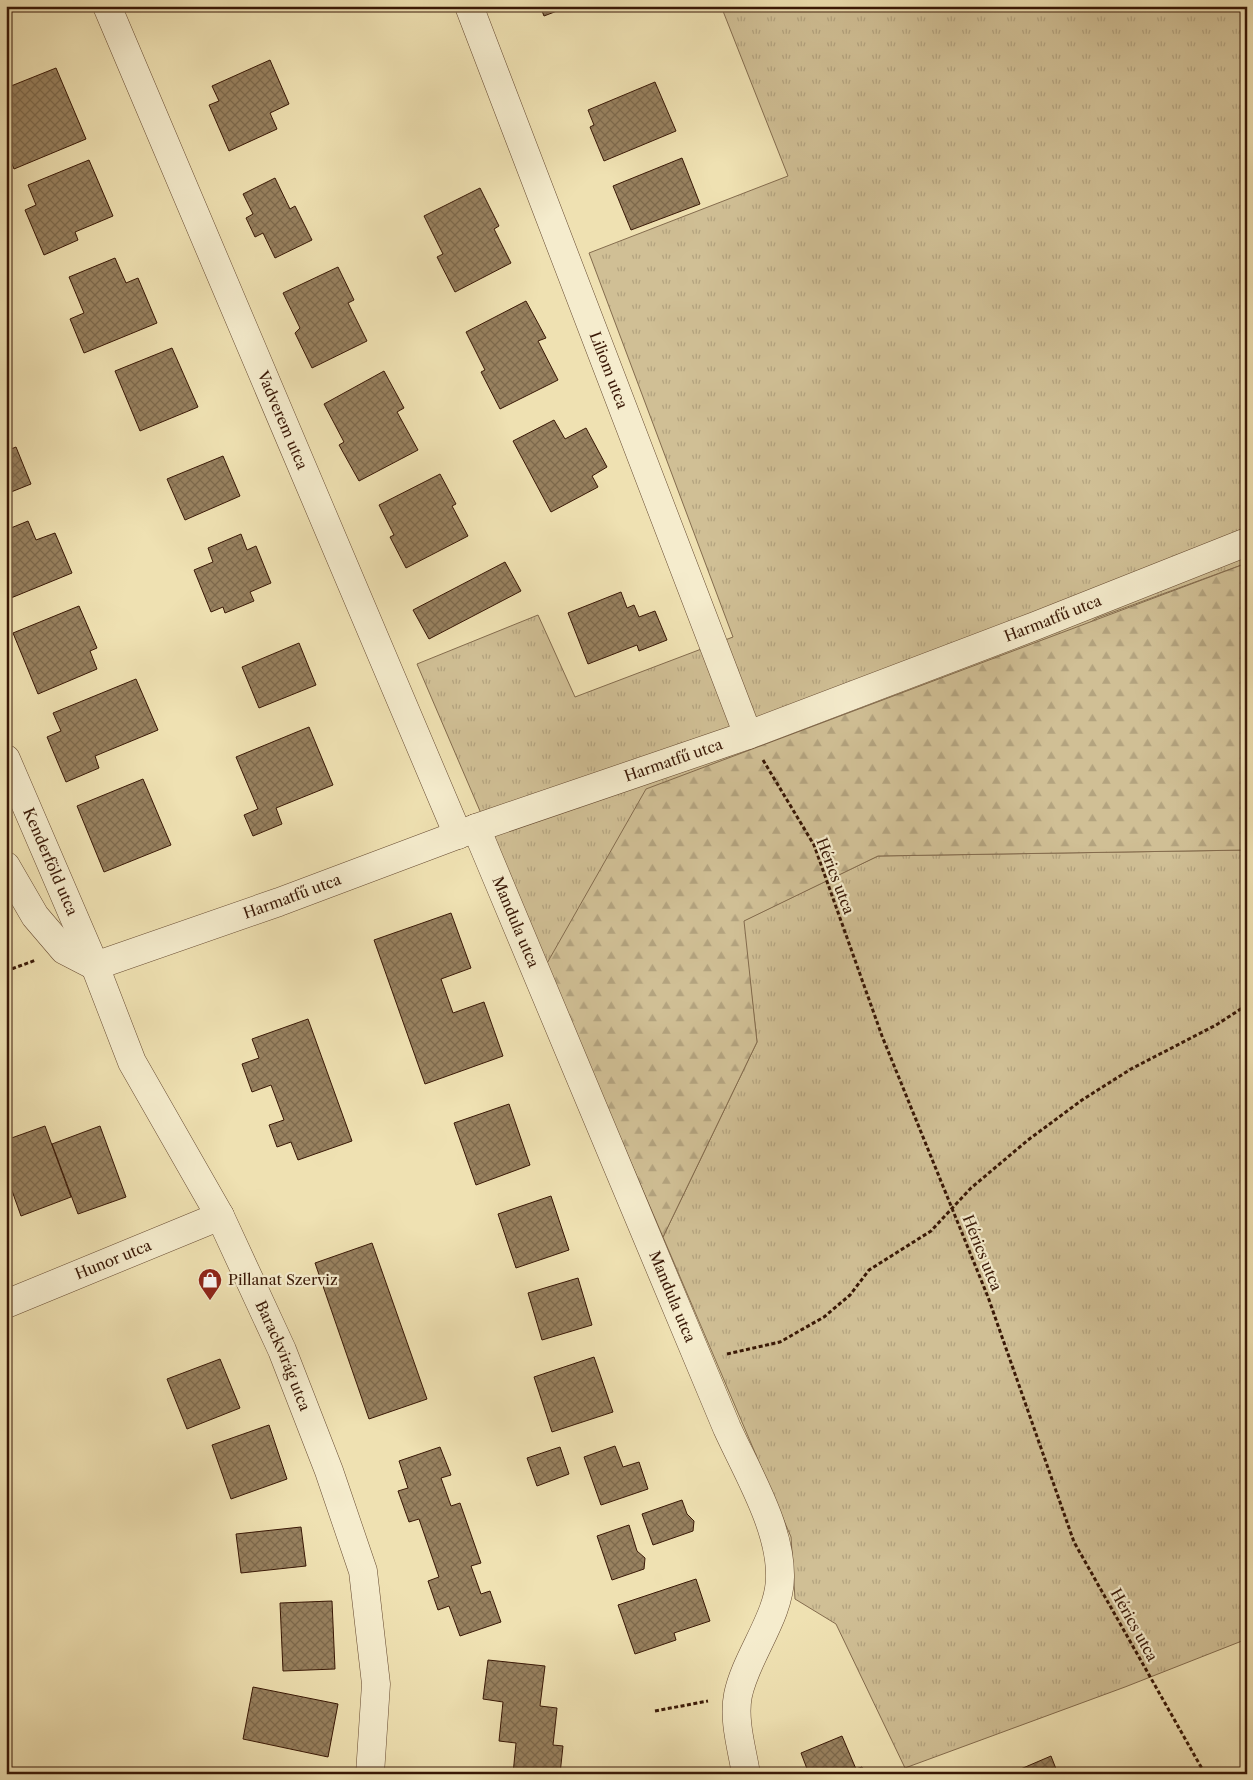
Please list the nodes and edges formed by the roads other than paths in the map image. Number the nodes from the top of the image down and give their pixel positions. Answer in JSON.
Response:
{"nodes":[{"id":1,"x":107,"y":6,"type":"edge"},
{"id":2,"x":469,"y":6,"type":"edge"},
{"id":3,"x":1247,"y":542,"type":"edge"},
{"id":4,"x":748,"y":735,"type":"junction"},
{"id":5,"x":6,"y":759,"type":"edge"},
{"id":6,"x":467,"y":832,"type":"junction"},
{"id":7,"x":6,"y":866,"type":"edge"},
{"id":8,"x":95,"y":966,"type":"junction"},
{"id":9,"x":220,"y":1216,"type":"junction"},
{"id":10,"x":6,"y":1304,"type":"edge"},
{"id":11,"x":370,"y":1774,"type":"edge"},
{"id":12,"x":746,"y":1774,"type":"edge"}],
"edges":[{"from":1,"to":6,"type":"street","name":"Vadverem utca"},
{"from":2,"to":4,"type":"street","name":"Liliom utca"},
{"from":3,"to":4,"type":"street","name":"Harmatfű utca"},
{"from":4,"to":6,"type":"street","name":"Harmatfű utca"},
{"from":5,"to":8,"type":"street","name":"Kenderföld utca"},
{"from":6,"to":8,"type":"street","name":"Harmatfű utca"},
{"from":6,"to":12,"type":"street","name":"Mandula utca"},
{"from":7,"to":8,"type":"street"},
{"from":8,"to":9,"type":"street","name":"Barackvirág utca"},
{"from":9,"to":10,"type":"street","name":"Hunor utca"},
{"from":9,"to":11,"type":"street","name":"Barackvirág utca"}]}
